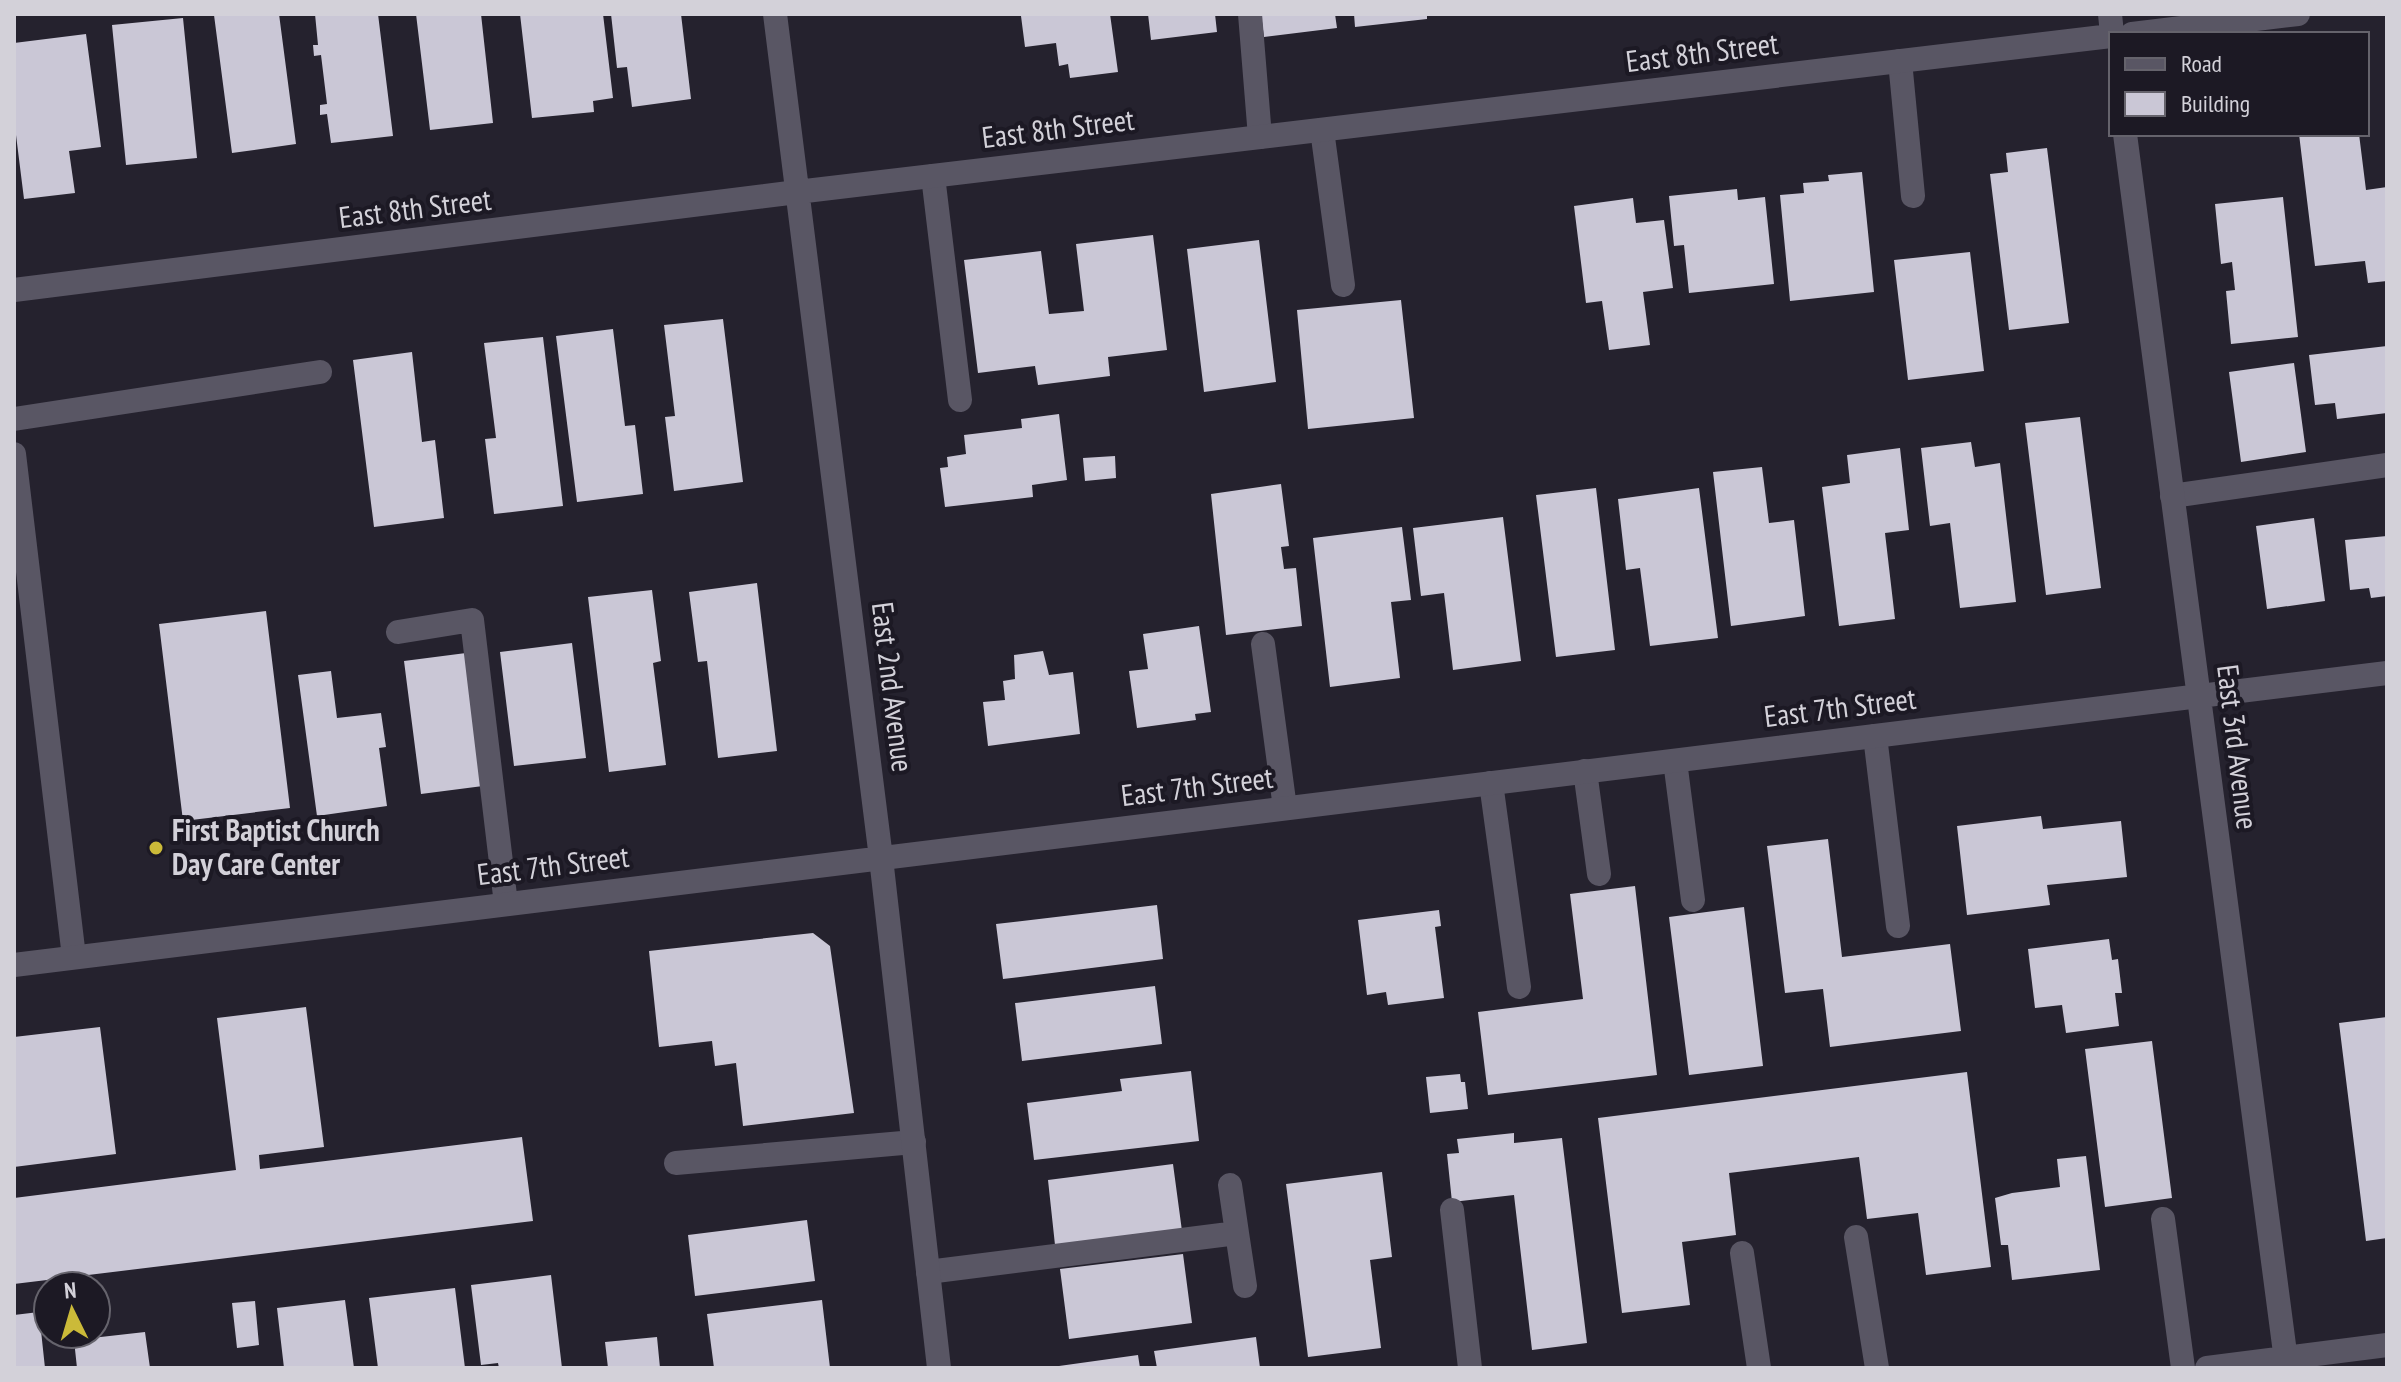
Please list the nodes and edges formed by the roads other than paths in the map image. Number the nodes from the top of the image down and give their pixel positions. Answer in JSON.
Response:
{"nodes":[{"id":1,"x":775,"y":14,"type":"edge"},
{"id":2,"x":1250,"y":14,"type":"edge"},
{"id":3,"x":2298,"y":14,"type":"edge"},
{"id":4,"x":2247,"y":17,"type":"edge"},
{"id":5,"x":2146,"y":32,"type":"edge"},
{"id":6,"x":2109,"y":35,"type":"edge"},
{"id":7,"x":1900,"y":61,"type":"junction"},
{"id":8,"x":1322,"y":130,"type":"junction"},
{"id":9,"x":2125,"y":136,"type":"edge"},
{"id":10,"x":1260,"y":137,"type":"junction"},
{"id":11,"x":933,"y":176,"type":"junction"},
{"id":12,"x":797,"y":192,"type":"junction"},
{"id":13,"x":1913,"y":196,"type":"dead end"},
{"id":14,"x":1343,"y":285,"type":"dead end"},
{"id":15,"x":14,"y":290,"type":"edge"},
{"id":16,"x":320,"y":372,"type":"dead end"},
{"id":17,"x":960,"y":400,"type":"dead end"},
{"id":18,"x":14,"y":419,"type":"edge"},
{"id":19,"x":14,"y":454,"type":"edge"},
{"id":20,"x":2387,"y":465,"type":"edge"},
{"id":21,"x":2172,"y":496,"type":"junction"},
{"id":22,"x":398,"y":632,"type":"dead end"},
{"id":23,"x":1263,"y":644,"type":"dead end"},
{"id":24,"x":2387,"y":673,"type":"edge"},
{"id":25,"x":2198,"y":696,"type":"junction"},
{"id":26,"x":1875,"y":736,"type":"junction"},
{"id":27,"x":1675,"y":761,"type":"junction"},
{"id":28,"x":1585,"y":771,"type":"junction"},
{"id":29,"x":1491,"y":783,"type":"junction"},
{"id":30,"x":1285,"y":808,"type":"junction"},
{"id":31,"x":881,"y":858,"type":"junction"},
{"id":32,"x":1599,"y":874,"type":"dead end"},
{"id":33,"x":1693,"y":900,"type":"dead end"},
{"id":34,"x":506,"y":904,"type":"junction"},
{"id":35,"x":1898,"y":926,"type":"dead end"},
{"id":36,"x":74,"y":957,"type":"junction"},
{"id":37,"x":14,"y":965,"type":"edge"},
{"id":38,"x":1519,"y":987,"type":"dead end"},
{"id":39,"x":914,"y":1142,"type":"junction"},
{"id":40,"x":676,"y":1163,"type":"dead end"},
{"id":41,"x":1230,"y":1185,"type":"dead end"},
{"id":42,"x":1452,"y":1210,"type":"dead end"},
{"id":43,"x":2163,"y":1219,"type":"dead end"},
{"id":44,"x":1237,"y":1233,"type":"junction"},
{"id":45,"x":1856,"y":1237,"type":"dead end"},
{"id":46,"x":1742,"y":1253,"type":"dead end"},
{"id":47,"x":928,"y":1272,"type":"junction"},
{"id":48,"x":1245,"y":1286,"type":"dead end"},
{"id":49,"x":2387,"y":1345,"type":"edge"},
{"id":50,"x":2286,"y":1363,"type":"edge"},
{"id":51,"x":939,"y":1368,"type":"edge"},
{"id":52,"x":1470,"y":1368,"type":"edge"},
{"id":53,"x":1759,"y":1368,"type":"edge"},
{"id":54,"x":1877,"y":1368,"type":"edge"},
{"id":55,"x":2183,"y":1368,"type":"edge"},
{"id":56,"x":2207,"y":1368,"type":"edge"}],
"edges":[{"from":1,"to":12,"type":"street","name":"East 2nd Avenue"},
{"from":2,"to":10,"type":"street"},
{"from":3,"to":4,"type":"street"},
{"from":4,"to":5,"type":"street"},
{"from":6,"to":7,"type":"street","name":"East 8th Street"},
{"from":7,"to":8,"type":"street","name":"East 8th Street"},
{"from":7,"to":13,"type":"street"},
{"from":8,"to":10,"type":"street","name":"East 8th Street"},
{"from":8,"to":14,"type":"street"},
{"from":9,"to":21,"type":"street","name":"East 3rd Avenue"},
{"from":10,"to":11,"type":"street","name":"East 8th Street"},
{"from":11,"to":12,"type":"street","name":"East 8th Street"},
{"from":11,"to":17,"type":"street"},
{"from":12,"to":15,"type":"street","name":"East 8th Street"},
{"from":12,"to":31,"type":"street","name":"East 2nd Avenue"},
{"from":16,"to":18,"type":"street"},
{"from":19,"to":36,"type":"street"},
{"from":20,"to":21,"type":"street"},
{"from":21,"to":25,"type":"street","name":"East 3rd Avenue"},
{"from":22,"to":34,"type":"street"},
{"from":23,"to":30,"type":"street"},
{"from":24,"to":25,"type":"street","name":"East 7th Street"},
{"from":25,"to":26,"type":"street","name":"East 7th Street"},
{"from":25,"to":50,"type":"street","name":"East 3rd Avenue"},
{"from":26,"to":27,"type":"street","name":"East 7th Street"},
{"from":26,"to":35,"type":"street"},
{"from":27,"to":28,"type":"street","name":"East 7th Street"},
{"from":27,"to":33,"type":"street"},
{"from":28,"to":29,"type":"street","name":"East 7th Street"},
{"from":28,"to":32,"type":"street"},
{"from":29,"to":30,"type":"street","name":"East 7th Street"},
{"from":29,"to":38,"type":"street"},
{"from":30,"to":31,"type":"street","name":"East 7th Street"},
{"from":31,"to":34,"type":"street","name":"East 7th Street"},
{"from":31,"to":39,"type":"street","name":"East 2nd Avenue"},
{"from":34,"to":36,"type":"street","name":"East 7th Street"},
{"from":36,"to":37,"type":"street","name":"East 7th Street"},
{"from":39,"to":40,"type":"street"},
{"from":39,"to":47,"type":"street","name":"East 2nd Avenue"},
{"from":41,"to":44,"type":"street"},
{"from":42,"to":52,"type":"street"},
{"from":43,"to":55,"type":"street"},
{"from":44,"to":47,"type":"street"},
{"from":44,"to":48,"type":"street"},
{"from":45,"to":54,"type":"street"},
{"from":46,"to":53,"type":"street"},
{"from":47,"to":51,"type":"street","name":"East 2nd Avenue"},
{"from":49,"to":50,"type":"street"},
{"from":50,"to":56,"type":"street"}]}
